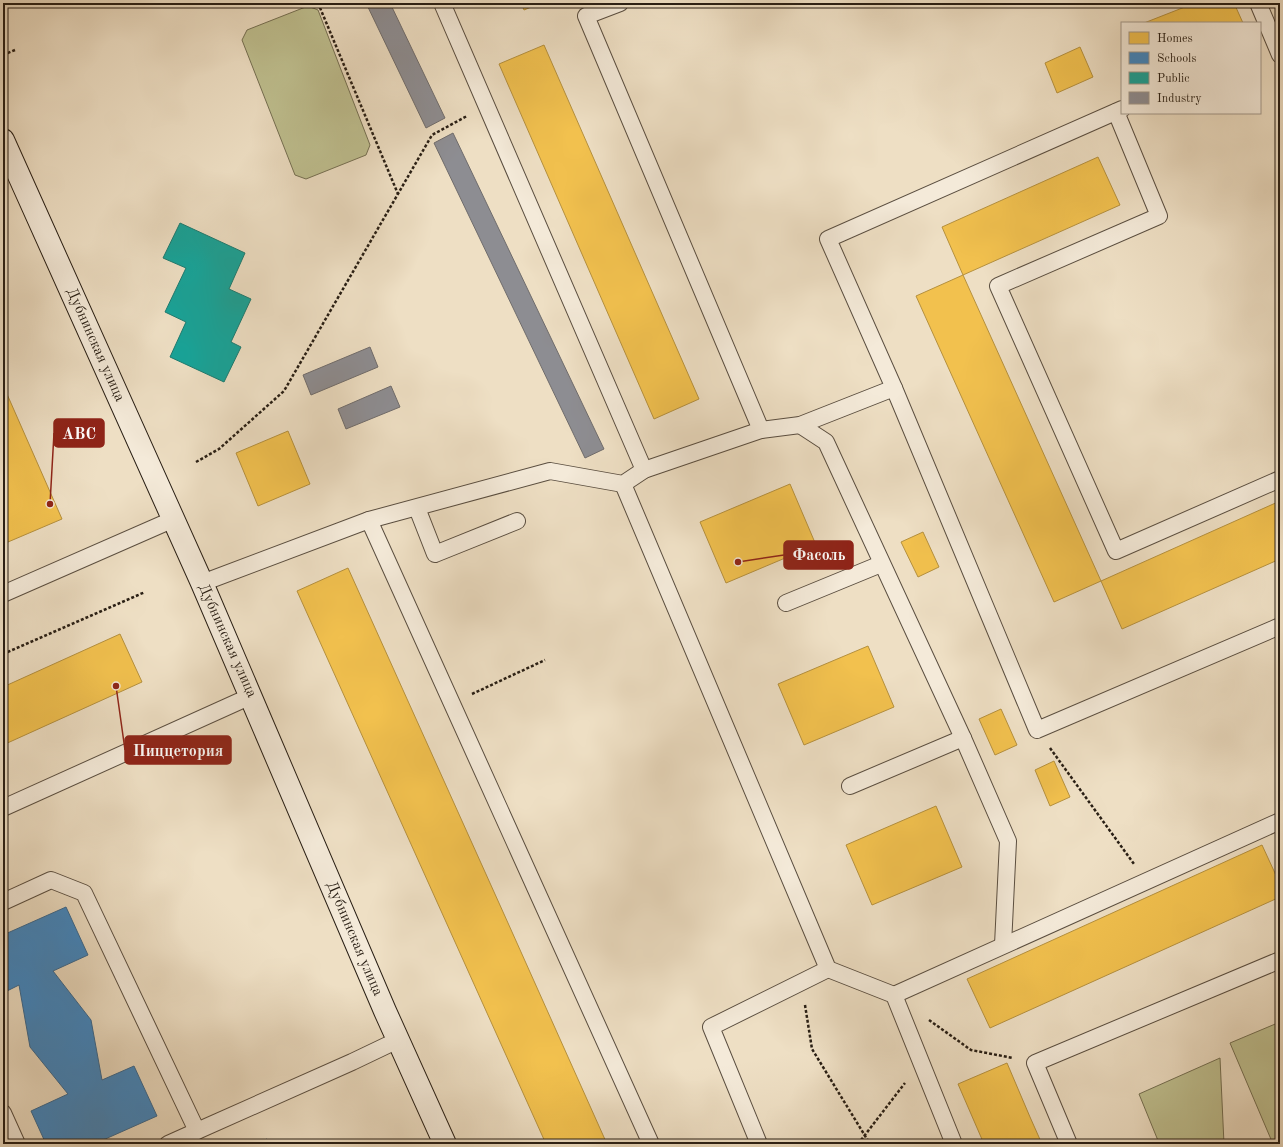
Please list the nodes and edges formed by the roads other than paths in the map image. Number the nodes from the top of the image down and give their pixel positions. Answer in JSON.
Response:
{"nodes":[{"id":1,"x":442,"y":3,"type":"edge"},
{"id":2,"x":620,"y":3,"type":"edge"},
{"id":3,"x":1258,"y":3,"type":"edge"},
{"id":4,"x":1266,"y":40,"type":"edge"},
{"id":5,"x":1280,"y":55,"type":"edge"},
{"id":6,"x":1119,"y":111,"type":"edge"},
{"id":7,"x":3,"y":140,"type":"edge"},
{"id":8,"x":894,"y":388,"type":"junction"},
{"id":9,"x":800,"y":425,"type":"junction"},
{"id":10,"x":761,"y":430,"type":"junction"},
{"id":11,"x":644,"y":470,"type":"junction"},
{"id":12,"x":1280,"y":479,"type":"edge"},
{"id":13,"x":623,"y":484,"type":"junction"},
{"id":14,"x":417,"y":508,"type":"junction"},
{"id":15,"x":174,"y":519,"type":"junction"},
{"id":16,"x":369,"y":520,"type":"junction"},
{"id":17,"x":517,"y":521,"type":"dead end"},
{"id":18,"x":881,"y":564,"type":"junction"},
{"id":19,"x":202,"y":583,"type":"junction"},
{"id":20,"x":3,"y":594,"type":"edge"},
{"id":21,"x":786,"y":603,"type":"dead end"},
{"id":22,"x":1280,"y":626,"type":"edge"},
{"id":23,"x":251,"y":696,"type":"junction"},
{"id":24,"x":963,"y":738,"type":"junction"},
{"id":25,"x":850,"y":786,"type":"dead end"},
{"id":26,"x":3,"y":808,"type":"edge"},
{"id":27,"x":1280,"y":821,"type":"edge"},
{"id":28,"x":3,"y":902,"type":"edge"},
{"id":29,"x":1003,"y":945,"type":"junction"},
{"id":30,"x":1280,"y":960,"type":"edge"},
{"id":31,"x":828,"y":970,"type":"junction"},
{"id":32,"x":894,"y":995,"type":"junction"},
{"id":33,"x":398,"y":1040,"type":"junction"},
{"id":34,"x":3,"y":1113,"type":"edge"},
{"id":35,"x":197,"y":1131,"type":"junction"},
{"id":36,"x":17,"y":1144,"type":"edge"},
{"id":37,"x":168,"y":1144,"type":"edge"},
{"id":38,"x":445,"y":1144,"type":"edge"},
{"id":39,"x":651,"y":1144,"type":"edge"},
{"id":40,"x":759,"y":1144,"type":"edge"},
{"id":41,"x":954,"y":1144,"type":"edge"},
{"id":42,"x":1069,"y":1144,"type":"edge"}],
"edges":[{"from":1,"to":11,"type":"lane"},
{"from":2,"to":10,"type":"lane"},
{"from":3,"to":4,"type":"lane"},
{"from":4,"to":5,"type":"lane"},
{"from":6,"to":8,"type":"lane"},
{"from":6,"to":12,"type":"lane"},
{"from":7,"to":15,"type":"main road","name":"Дубнинская улица"},
{"from":8,"to":9,"type":"lane"},
{"from":8,"to":22,"type":"lane"},
{"from":9,"to":10,"type":"lane"},
{"from":9,"to":18,"type":"lane"},
{"from":10,"to":11,"type":"lane"},
{"from":11,"to":13,"type":"lane"},
{"from":13,"to":14,"type":"lane"},
{"from":13,"to":31,"type":"lane"},
{"from":14,"to":16,"type":"lane"},
{"from":14,"to":17,"type":"lane"},
{"from":15,"to":19,"type":"main road","name":"Дубнинская улица"},
{"from":15,"to":20,"type":"lane"},
{"from":16,"to":19,"type":"lane"},
{"from":16,"to":39,"type":"lane"},
{"from":18,"to":21,"type":"lane"},
{"from":18,"to":24,"type":"lane"},
{"from":19,"to":23,"type":"main road","name":"Дубнинская улица"},
{"from":23,"to":26,"type":"lane"},
{"from":23,"to":33,"type":"main road","name":"Дубнинская улица"},
{"from":24,"to":25,"type":"lane"},
{"from":24,"to":29,"type":"lane"},
{"from":27,"to":29,"type":"lane"},
{"from":28,"to":35,"type":"lane"},
{"from":29,"to":32,"type":"lane"},
{"from":30,"to":42,"type":"lane"},
{"from":31,"to":32,"type":"lane"},
{"from":31,"to":40,"type":"lane"},
{"from":32,"to":41,"type":"lane"},
{"from":33,"to":35,"type":"lane"},
{"from":33,"to":38,"type":"main road","name":"Дубнинская улица"},
{"from":34,"to":36,"type":"lane"},
{"from":35,"to":37,"type":"lane"}]}
